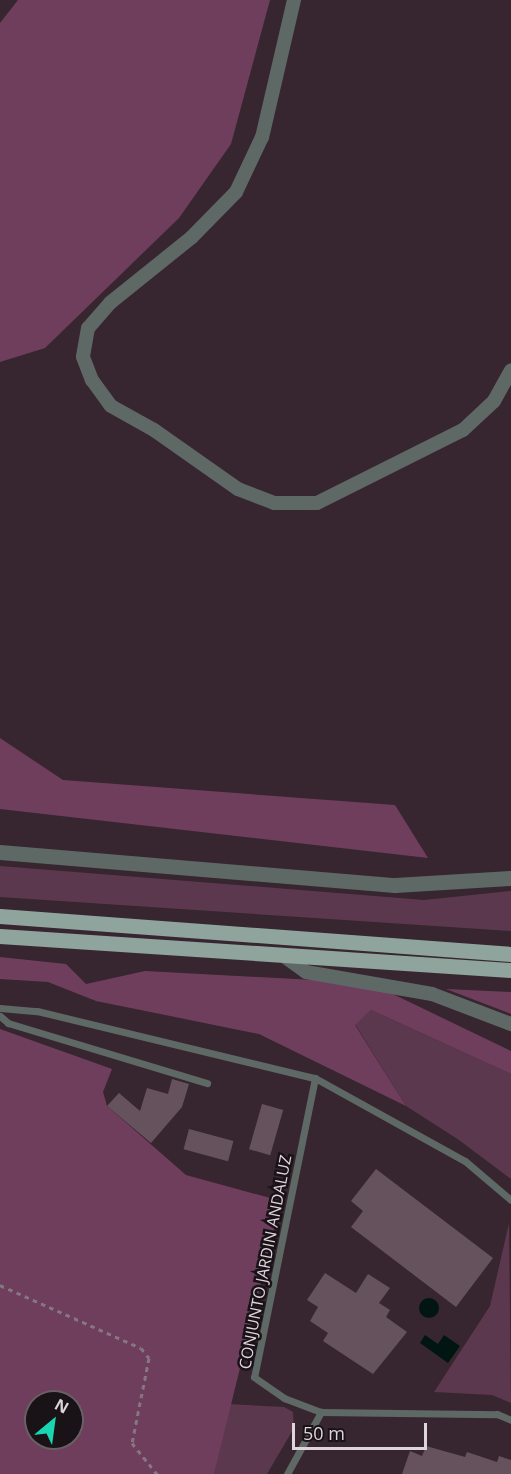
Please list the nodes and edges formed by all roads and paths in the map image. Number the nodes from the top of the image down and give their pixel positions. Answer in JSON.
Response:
{"nodes":[{"id":1,"x":294,"y":0,"type":"edge"},
{"id":2,"x":511,"y":370,"type":"edge"},
{"id":3,"x":0,"y":852,"type":"edge"},
{"id":4,"x":511,"y":878,"type":"edge"},
{"id":5,"x":0,"y":916,"type":"edge"},
{"id":6,"x":0,"y":936,"type":"edge"},
{"id":7,"x":511,"y":954,"type":"edge"},
{"id":8,"x":284,"y":956,"type":"junction"},
{"id":9,"x":511,"y":970,"type":"edge"},
{"id":10,"x":0,"y":1008,"type":"edge"},
{"id":11,"x":0,"y":1016,"type":"edge"},
{"id":12,"x":511,"y":1023,"type":"edge"},
{"id":13,"x":315,"y":1078,"type":"junction"},
{"id":14,"x":207,"y":1083,"type":"dead end"},
{"id":15,"x":511,"y":1200,"type":"edge"},
{"id":16,"x":0,"y":1285,"type":"edge"},
{"id":17,"x":321,"y":1412,"type":"junction"},
{"id":18,"x":511,"y":1420,"type":"edge"},
{"id":19,"x":157,"y":1474,"type":"edge"},
{"id":20,"x":288,"y":1474,"type":"edge"}],
"edges":[{"from":1,"to":2,"type":"street"},
{"from":3,"to":4,"type":"street"},
{"from":5,"to":7,"type":"main road"},
{"from":6,"to":8,"type":"main road"},
{"from":8,"to":9,"type":"main road"},
{"from":8,"to":12,"type":"street"},
{"from":10,"to":13,"type":"lane"},
{"from":11,"to":14,"type":"lane"},
{"from":13,"to":15,"type":"lane"},
{"from":13,"to":17,"type":"lane","name":"CONJUNTO JARDIN ANDALUZ"},
{"from":16,"to":19,"type":"path"},
{"from":17,"to":18,"type":"lane","name":"CONJUNTO JARDIN ANDALUZ"},
{"from":17,"to":20,"type":"lane"}]}
